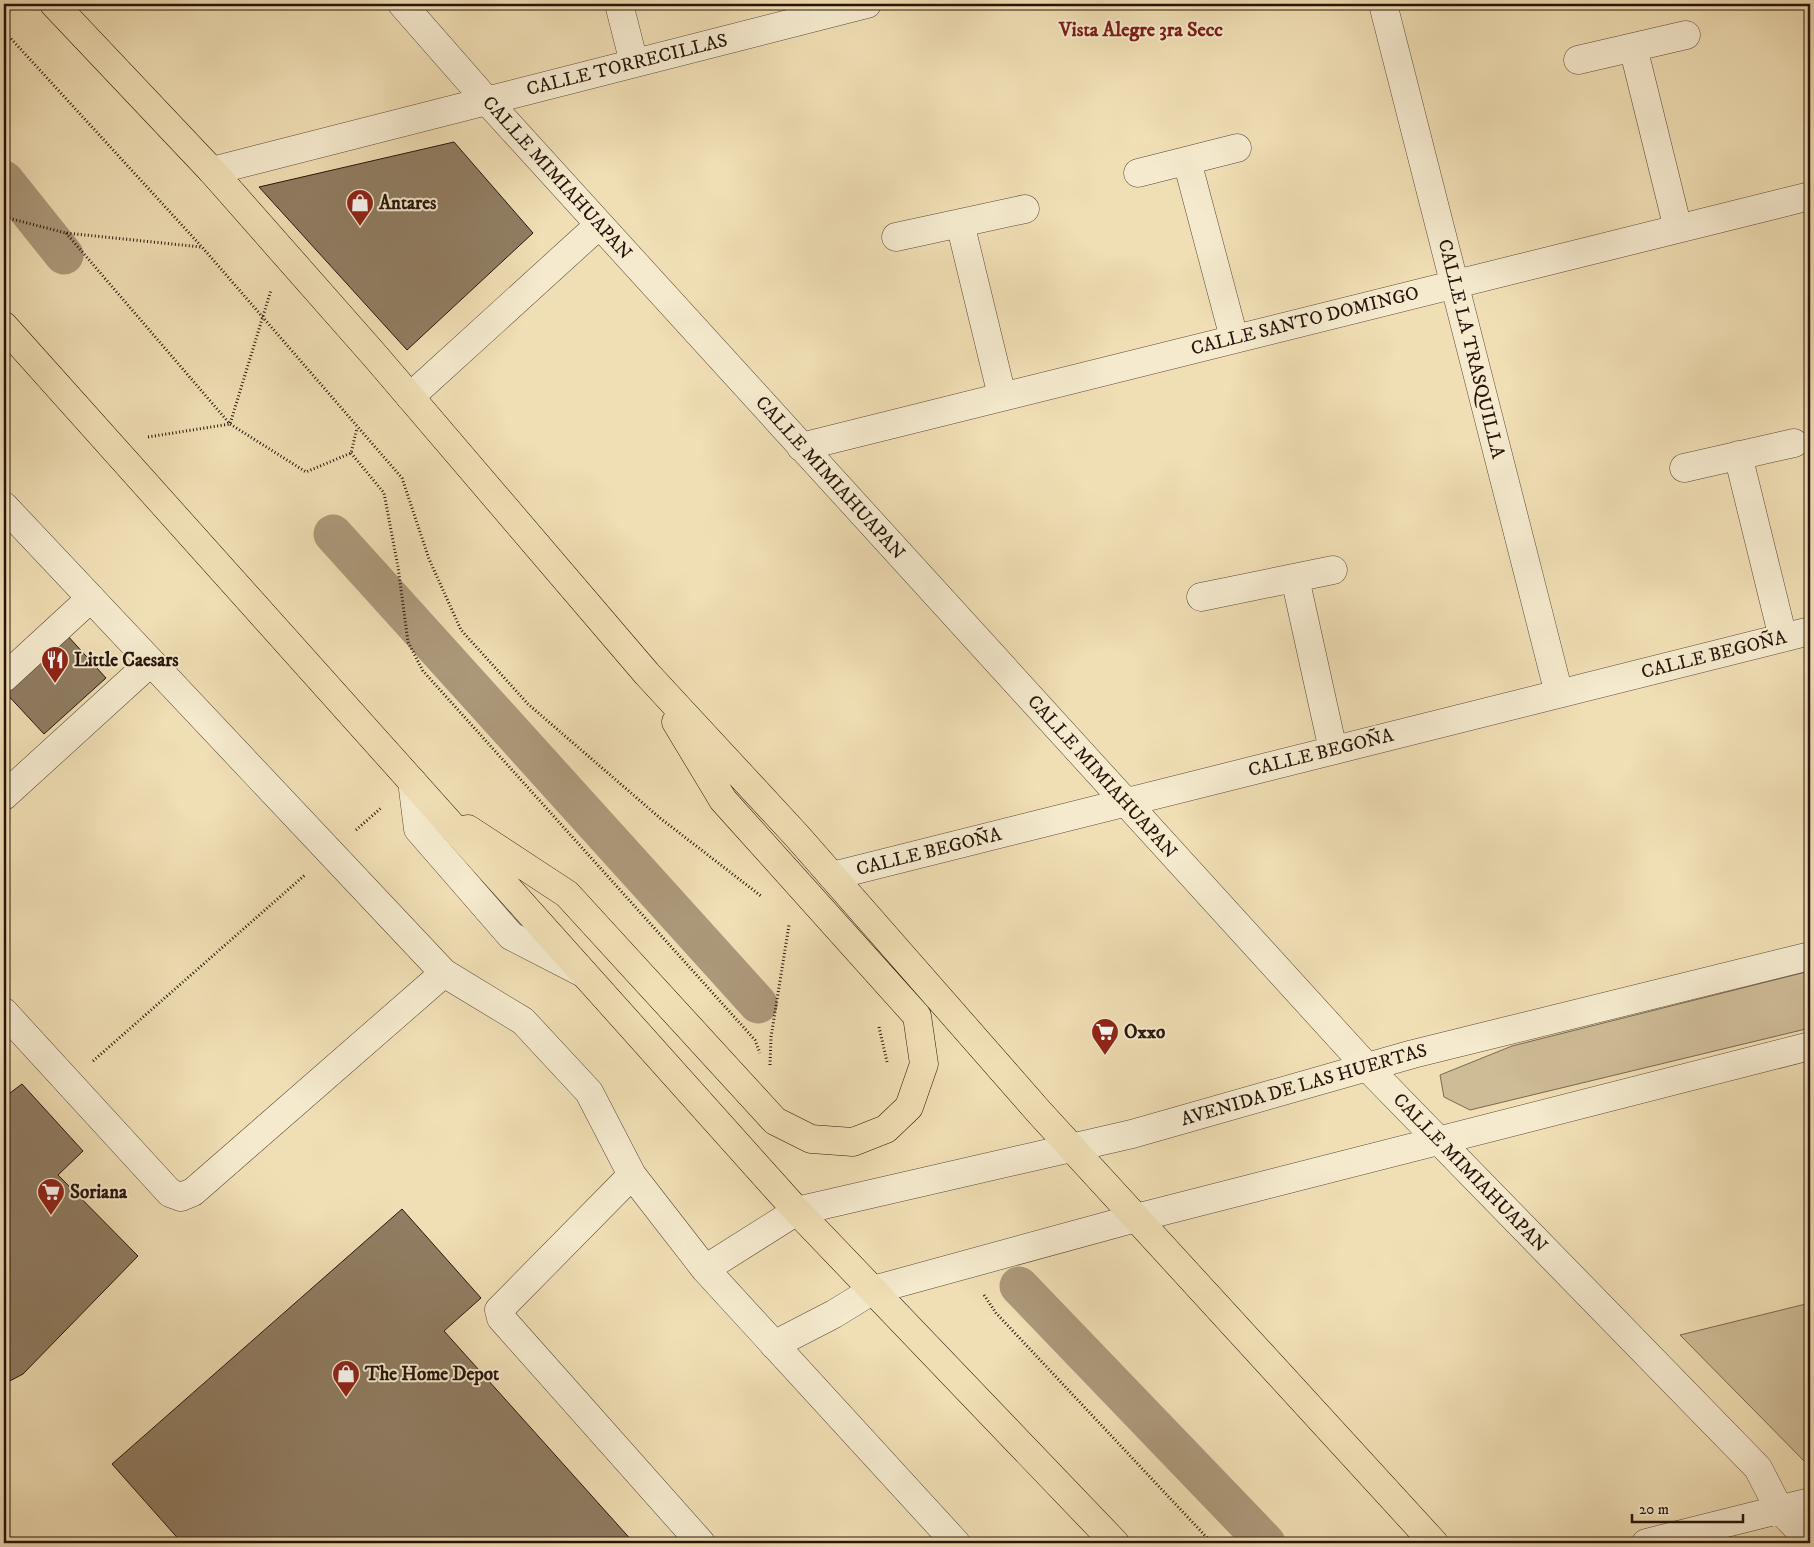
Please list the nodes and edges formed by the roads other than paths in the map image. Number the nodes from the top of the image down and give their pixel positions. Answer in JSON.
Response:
{"nodes":[{"id":1,"x":54,"y":4,"type":"edge"},
{"id":2,"x":402,"y":4,"type":"edge"},
{"id":3,"x":619,"y":4,"type":"edge"},
{"id":4,"x":865,"y":4,"type":"edge"},
{"id":5,"x":1383,"y":4,"type":"edge"},
{"id":6,"x":1686,"y":35,"type":"dead end"},
{"id":7,"x":1633,"y":47,"type":"junction"},
{"id":8,"x":1578,"y":60,"type":"dead end"},
{"id":9,"x":634,"y":63,"type":"junction"},
{"id":10,"x":487,"y":101,"type":"junction"},
{"id":11,"x":1237,"y":148,"type":"dead end"},
{"id":12,"x":1187,"y":161,"type":"junction"},
{"id":13,"x":212,"y":171,"type":"junction"},
{"id":14,"x":1138,"y":172,"type":"dead end"},
{"id":15,"x":1810,"y":196,"type":"edge"},
{"id":16,"x":1025,"y":209,"type":"dead end"},
{"id":17,"x":960,"y":223,"type":"junction"},
{"id":18,"x":599,"y":225,"type":"junction"},
{"id":19,"x":1678,"y":228,"type":"junction"},
{"id":20,"x":896,"y":237,"type":"dead end"},
{"id":21,"x":1455,"y":284,"type":"junction"},
{"id":22,"x":4,"y":326,"type":"edge"},
{"id":23,"x":1234,"y":338,"type":"junction"},
{"id":24,"x":1002,"y":396,"type":"junction"},
{"id":25,"x":410,"y":397,"type":"junction"},
{"id":26,"x":1794,"y":443,"type":"dead end"},
{"id":27,"x":801,"y":447,"type":"junction"},
{"id":28,"x":1738,"y":455,"type":"junction"},
{"id":29,"x":1684,"y":468,"type":"dead end"},
{"id":30,"x":4,"y":506,"type":"edge"},
{"id":31,"x":1333,"y":570,"type":"dead end"},
{"id":32,"x":1295,"y":578,"type":"junction"},
{"id":33,"x":1202,"y":597,"type":"dead end"},
{"id":34,"x":91,"y":598,"type":"junction"},
{"id":35,"x":1810,"y":631,"type":"edge"},
{"id":36,"x":1783,"y":638,"type":"junction"},
{"id":37,"x":151,"y":662,"type":"junction"},
{"id":38,"x":647,"y":674,"type":"junction"},
{"id":39,"x":4,"y":678,"type":"edge"},
{"id":40,"x":1559,"y":694,"type":"junction"},
{"id":41,"x":1333,"y":750,"type":"junction"},
{"id":42,"x":412,"y":781,"type":"junction"},
{"id":43,"x":4,"y":796,"type":"edge"},
{"id":44,"x":1125,"y":802,"type":"junction"},
{"id":45,"x":436,"y":808,"type":"junction"},
{"id":46,"x":832,"y":876,"type":"junction"},
{"id":47,"x":1810,"y":956,"type":"edge"},
{"id":48,"x":444,"y":973,"type":"junction"},
{"id":49,"x":584,"y":973,"type":"junction"},
{"id":50,"x":4,"y":1012,"type":"edge"},
{"id":51,"x":1810,"y":1046,"type":"edge"},
{"id":52,"x":1367,"y":1067,"type":"junction"},
{"id":53,"x":1438,"y":1141,"type":"junction"},
{"id":54,"x":1073,"y":1148,"type":"junction"},
{"id":55,"x":632,"y":1175,"type":"junction"},
{"id":56,"x":797,"y":1211,"type":"junction"},
{"id":57,"x":1136,"y":1218,"type":"junction"},
{"id":58,"x":704,"y":1269,"type":"junction"},
{"id":59,"x":873,"y":1290,"type":"junction"},
{"id":60,"x":774,"y":1345,"type":"junction"},
{"id":61,"x":1810,"y":1502,"type":"edge"},
{"id":62,"x":1779,"y":1509,"type":"junction"},
{"id":63,"x":1810,"y":1541,"type":"edge"},
{"id":64,"x":701,"y":1543,"type":"edge"},
{"id":65,"x":956,"y":1543,"type":"edge"},
{"id":66,"x":1115,"y":1543,"type":"edge"},
{"id":67,"x":1434,"y":1543,"type":"edge"},
{"id":68,"x":1646,"y":1543,"type":"edge"}],
"edges":[{"from":1,"to":13,"type":"main road"},
{"from":2,"to":10,"type":"street","name":"CALLE MIMIAHUAPAN"},
{"from":3,"to":9,"type":"street"},
{"from":4,"to":9,"type":"street","name":"CALLE TORRECILLAS"},
{"from":5,"to":21,"type":"street","name":"CALLE LA TRASQUILLA"},
{"from":6,"to":7,"type":"street"},
{"from":7,"to":8,"type":"street"},
{"from":7,"to":19,"type":"street"},
{"from":9,"to":10,"type":"street","name":"CALLE TORRECILLAS"},
{"from":10,"to":13,"type":"street","name":"CALLE TORRECILLAS"},
{"from":10,"to":18,"type":"street","name":"CALLE MIMIAHUAPAN"},
{"from":11,"to":12,"type":"street"},
{"from":12,"to":14,"type":"street"},
{"from":12,"to":23,"type":"street"},
{"from":13,"to":25,"type":"main road"},
{"from":15,"to":19,"type":"street","name":"CALLE SANTO DOMINGO"},
{"from":16,"to":17,"type":"street"},
{"from":17,"to":20,"type":"street"},
{"from":17,"to":24,"type":"street"},
{"from":18,"to":25,"type":"street"},
{"from":18,"to":27,"type":"street","name":"CALLE MIMIAHUAPAN"},
{"from":19,"to":21,"type":"street","name":"CALLE SANTO DOMINGO"},
{"from":21,"to":23,"type":"street","name":"CALLE SANTO DOMINGO"},
{"from":21,"to":40,"type":"street","name":"CALLE LA TRASQUILLA"},
{"from":22,"to":42,"type":"main road"},
{"from":23,"to":24,"type":"street","name":"CALLE SANTO DOMINGO"},
{"from":24,"to":27,"type":"street","name":"CALLE SANTO DOMINGO"},
{"from":25,"to":38,"type":"main road"},
{"from":26,"to":28,"type":"street"},
{"from":27,"to":44,"type":"street","name":"CALLE MIMIAHUAPAN"},
{"from":28,"to":29,"type":"street"},
{"from":28,"to":36,"type":"street"},
{"from":30,"to":34,"type":"street"},
{"from":31,"to":32,"type":"street"},
{"from":32,"to":33,"type":"street"},
{"from":32,"to":41,"type":"street"},
{"from":34,"to":37,"type":"street"},
{"from":34,"to":39,"type":"street"},
{"from":35,"to":36,"type":"street","name":"CALLE BEGOÑA"},
{"from":36,"to":40,"type":"street","name":"CALLE BEGOÑA"},
{"from":37,"to":43,"type":"street"},
{"from":37,"to":48,"type":"street"},
{"from":38,"to":45,"type":"main road"},
{"from":38,"to":46,"type":"main road"},
{"from":40,"to":41,"type":"street","name":"CALLE BEGOÑA"},
{"from":41,"to":44,"type":"street","name":"CALLE BEGOÑA"},
{"from":42,"to":45,"type":"main road"},
{"from":42,"to":49,"type":"street"},
{"from":44,"to":46,"type":"street","name":"CALLE BEGOÑA"},
{"from":44,"to":52,"type":"street","name":"CALLE MIMIAHUAPAN"},
{"from":45,"to":49,"type":"main road"},
{"from":46,"to":54,"type":"main road"},
{"from":47,"to":52,"type":"street","name":"AVENIDA DE LAS HUERTAS"},
{"from":48,"to":50,"type":"street"},
{"from":48,"to":55,"type":"street"},
{"from":49,"to":56,"type":"main road"},
{"from":51,"to":53,"type":"street"},
{"from":52,"to":53,"type":"street","name":"CALLE MIMIAHUAPAN"},
{"from":52,"to":54,"type":"street","name":"AVENIDA DE LAS HUERTAS"},
{"from":53,"to":57,"type":"street"},
{"from":53,"to":62,"type":"street","name":"CALLE MIMIAHUAPAN"},
{"from":54,"to":56,"type":"street","name":"AVENIDA DE LAS HUERTAS"},
{"from":54,"to":57,"type":"main road"},
{"from":55,"to":58,"type":"street"},
{"from":55,"to":64,"type":"street"},
{"from":56,"to":58,"type":"street","name":"AVENIDA DE LAS HUERTAS"},
{"from":56,"to":59,"type":"main road"},
{"from":57,"to":59,"type":"street"},
{"from":57,"to":67,"type":"main road"},
{"from":58,"to":60,"type":"street"},
{"from":59,"to":60,"type":"street"},
{"from":59,"to":66,"type":"main road"},
{"from":60,"to":65,"type":"street"},
{"from":61,"to":62,"type":"street"},
{"from":62,"to":63,"type":"street","name":"CALLE MIMIAHUAPAN"},
{"from":62,"to":68,"type":"street"}]}
